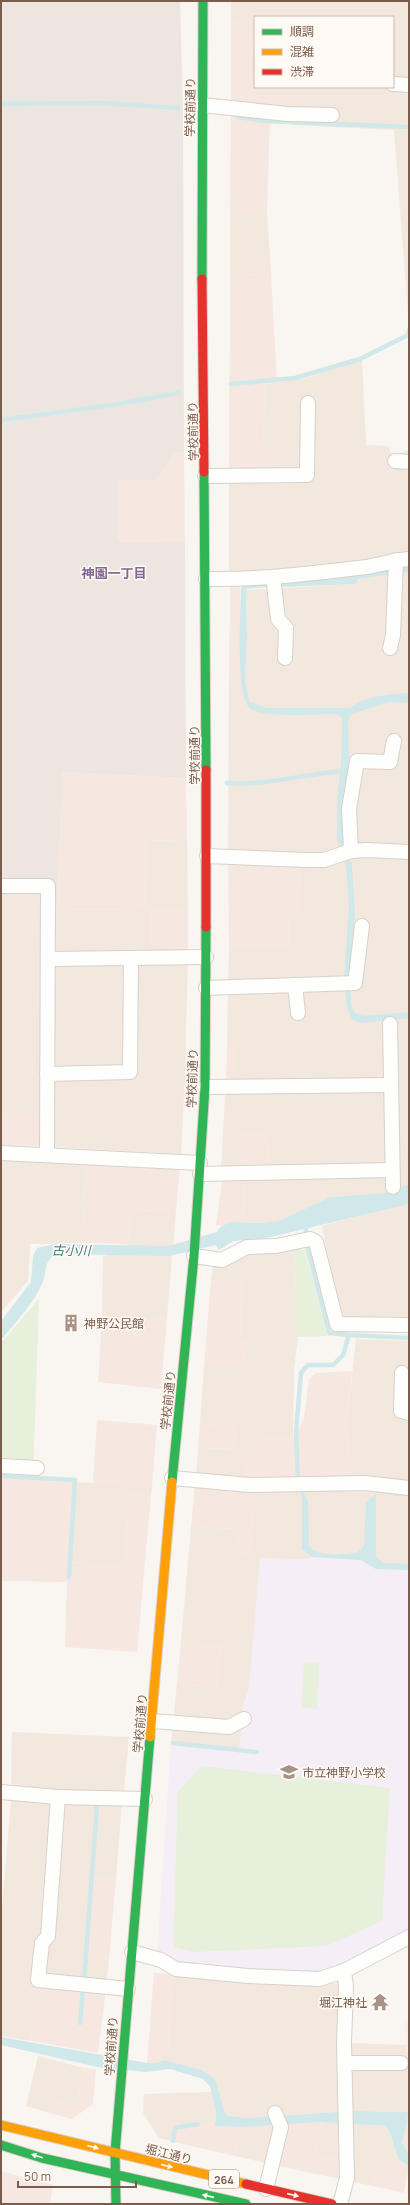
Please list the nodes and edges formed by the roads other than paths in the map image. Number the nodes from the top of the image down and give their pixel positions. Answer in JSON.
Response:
{"nodes":[{"id":1,"x":203,"y":1,"type":"edge"},
{"id":2,"x":394,"y":84,"type":"edge"},
{"id":3,"x":409,"y":85,"type":"edge"},
{"id":4,"x":202,"y":105,"type":"junction"},
{"id":5,"x":332,"y":115,"type":"dead end"},
{"id":6,"x":308,"y":403,"type":"dead end"},
{"id":7,"x":395,"y":461,"type":"dead end"},
{"id":8,"x":409,"y":462,"type":"edge"},
{"id":9,"x":205,"y":476,"type":"junction"},
{"id":10,"x":403,"y":559,"type":"edge"},
{"id":11,"x":206,"y":579,"type":"junction"},
{"id":12,"x":274,"y":583,"type":"junction"},
{"id":13,"x":390,"y":648,"type":"dead end"},
{"id":14,"x":285,"y":658,"type":"dead end"},
{"id":15,"x":394,"y":742,"type":"dead end"},
{"id":16,"x":409,"y":852,"type":"edge"},
{"id":17,"x":345,"y":853,"type":"junction"},
{"id":18,"x":207,"y":856,"type":"junction"},
{"id":19,"x":1,"y":886,"type":"edge"},
{"id":20,"x":362,"y":926,"type":"dead end"},
{"id":21,"x":206,"y":957,"type":"junction"},
{"id":22,"x":131,"y":958,"type":"junction"},
{"id":23,"x":48,"y":959,"type":"junction"},
{"id":24,"x":295,"y":986,"type":"junction"},
{"id":25,"x":206,"y":988,"type":"junction"},
{"id":26,"x":298,"y":1013,"type":"dead end"},
{"id":27,"x":390,"y":1024,"type":"dead end"},
{"id":28,"x":47,"y":1074,"type":"junction"},
{"id":29,"x":391,"y":1085,"type":"junction"},
{"id":30,"x":205,"y":1087,"type":"junction"},
{"id":31,"x":1,"y":1153,"type":"edge"},
{"id":32,"x":47,"y":1156,"type":"junction"},
{"id":33,"x":200,"y":1168,"type":"junction"},
{"id":34,"x":392,"y":1170,"type":"junction"},
{"id":35,"x":393,"y":1187,"type":"dead end"},
{"id":36,"x":194,"y":1256,"type":"junction"},
{"id":37,"x":409,"y":1325,"type":"edge"},
{"id":38,"x":402,"y":1373,"type":"dead end"},
{"id":39,"x":409,"y":1412,"type":"edge"},
{"id":40,"x":1,"y":1466,"type":"edge"},
{"id":41,"x":37,"y":1468,"type":"dead end"},
{"id":42,"x":172,"y":1478,"type":"junction"},
{"id":43,"x":409,"y":1488,"type":"edge"},
{"id":44,"x":244,"y":1719,"type":"dead end"},
{"id":45,"x":152,"y":1721,"type":"junction"},
{"id":46,"x":1,"y":1792,"type":"edge"},
{"id":47,"x":58,"y":1798,"type":"junction"},
{"id":48,"x":146,"y":1799,"type":"junction"},
{"id":49,"x":409,"y":1937,"type":"edge"},
{"id":50,"x":132,"y":1952,"type":"junction"},
{"id":51,"x":344,"y":1971,"type":"junction"},
{"id":52,"x":128,"y":1988,"type":"junction"},
{"id":53,"x":345,"y":2063,"type":"junction"},
{"id":54,"x":401,"y":2063,"type":"dead end"},
{"id":55,"x":276,"y":2113,"type":"dead end"},
{"id":56,"x":1,"y":2125,"type":"edge"},
{"id":57,"x":1,"y":2145,"type":"edge"},
{"id":58,"x":115,"y":2153,"type":"junction"},
{"id":59,"x":115,"y":2175,"type":"junction"},
{"id":60,"x":266,"y":2189,"type":"junction"},
{"id":61,"x":116,"y":2204,"type":"edge"},
{"id":62,"x":246,"y":2204,"type":"edge"},
{"id":63,"x":332,"y":2204,"type":"edge"},
{"id":64,"x":340,"y":2204,"type":"edge"}],
"edges":[{"from":1,"to":4,"type":"main road","name":"学校前通り"},
{"from":2,"to":3,"type":"street"},
{"from":4,"to":5,"type":"street"},
{"from":4,"to":9,"type":"main road","name":"学校前通り"},
{"from":6,"to":9,"type":"street"},
{"from":7,"to":8,"type":"street"},
{"from":9,"to":11,"type":"main road","name":"学校前通り"},
{"from":10,"to":12,"type":"street"},
{"from":10,"to":13,"type":"street"},
{"from":11,"to":12,"type":"street"},
{"from":11,"to":18,"type":"main road","name":"学校前通り"},
{"from":12,"to":14,"type":"street"},
{"from":15,"to":17,"type":"street"},
{"from":16,"to":17,"type":"street"},
{"from":17,"to":18,"type":"street"},
{"from":18,"to":21,"type":"main road","name":"学校前通り"},
{"from":19,"to":23,"type":"street"},
{"from":20,"to":24,"type":"street"},
{"from":21,"to":22,"type":"street"},
{"from":21,"to":25,"type":"main road","name":"学校前通り"},
{"from":22,"to":23,"type":"street"},
{"from":22,"to":28,"type":"street"},
{"from":23,"to":28,"type":"street"},
{"from":24,"to":25,"type":"street"},
{"from":24,"to":26,"type":"street"},
{"from":25,"to":30,"type":"main road","name":"学校前通り"},
{"from":27,"to":29,"type":"street"},
{"from":28,"to":32,"type":"street"},
{"from":29,"to":30,"type":"street"},
{"from":29,"to":34,"type":"street"},
{"from":30,"to":33,"type":"main road","name":"学校前通り"},
{"from":31,"to":32,"type":"street"},
{"from":32,"to":33,"type":"street"},
{"from":33,"to":34,"type":"street"},
{"from":33,"to":36,"type":"main road","name":"学校前通り"},
{"from":34,"to":35,"type":"street"},
{"from":36,"to":37,"type":"street"},
{"from":36,"to":42,"type":"main road","name":"学校前通り"},
{"from":38,"to":39,"type":"street"},
{"from":40,"to":41,"type":"street"},
{"from":42,"to":43,"type":"street"},
{"from":42,"to":45,"type":"main road","name":"学校前通り"},
{"from":44,"to":45,"type":"street"},
{"from":45,"to":48,"type":"main road","name":"学校前通り"},
{"from":46,"to":47,"type":"street"},
{"from":47,"to":48,"type":"street"},
{"from":47,"to":52,"type":"street"},
{"from":48,"to":50,"type":"main road","name":"学校前通り"},
{"from":49,"to":51,"type":"street"},
{"from":50,"to":51,"type":"street"},
{"from":50,"to":52,"type":"main road","name":"学校前通り"},
{"from":51,"to":53,"type":"street"},
{"from":52,"to":58,"type":"main road","name":"学校前通り"},
{"from":53,"to":54,"type":"street"},
{"from":53,"to":64,"type":"street"},
{"from":55,"to":60,"type":"street"},
{"from":56,"to":58,"type":"main road","name":"堀江通り","number":"264","one_way":true},
{"from":59,"to":57,"type":"main road","number":"264","one_way":true},
{"from":58,"to":59,"type":"main road","name":"学校前通り"},
{"from":58,"to":60,"type":"main road","name":"堀江通り","number":"264","one_way":true},
{"from":59,"to":61,"type":"main road","name":"学校前通り"},
{"from":62,"to":59,"type":"main road","number":"264","one_way":true},
{"from":60,"to":63,"type":"main road","name":"堀江通り","number":"264","one_way":true}]}
